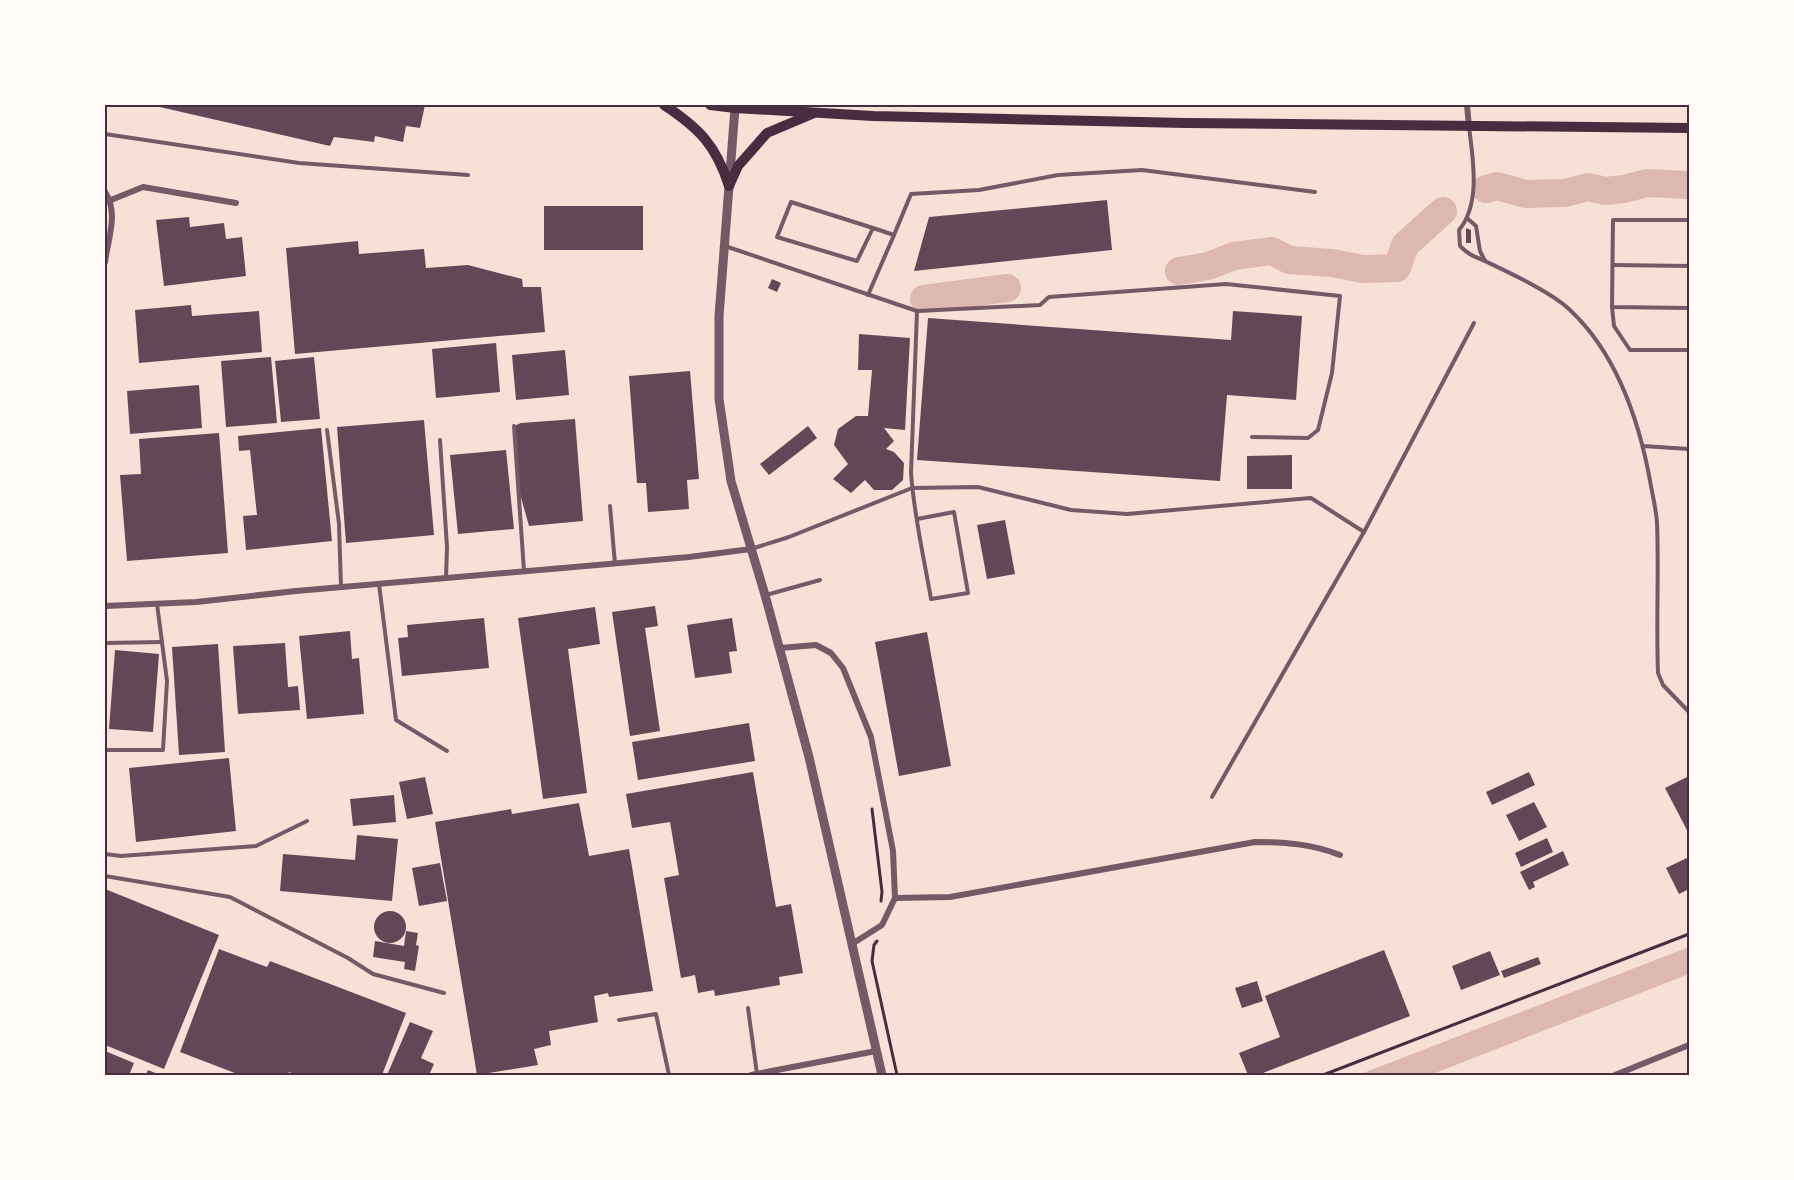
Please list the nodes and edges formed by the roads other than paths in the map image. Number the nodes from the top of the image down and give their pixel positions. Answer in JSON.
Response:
{"nodes":[{"id":1,"x":664,"y":105,"type":"edge"},
{"id":2,"x":710,"y":105,"type":"edge"},
{"id":3,"x":850,"y":105,"type":"edge"},
{"id":4,"x":1467,"y":105,"type":"edge"},
{"id":5,"x":735,"y":108,"type":"junction"},
{"id":6,"x":816,"y":113,"type":"junction"},
{"id":7,"x":873,"y":116,"type":"junction"},
{"id":8,"x":1469,"y":127,"type":"junction"},
{"id":9,"x":1689,"y":128,"type":"edge"},
{"id":10,"x":105,"y":134,"type":"edge"},
{"id":11,"x":468,"y":175,"type":"dead end"},
{"id":12,"x":729,"y":186,"type":"junction"},
{"id":13,"x":105,"y":192,"type":"edge"},
{"id":14,"x":1315,"y":192,"type":"dead end"},
{"id":15,"x":111,"y":200,"type":"junction"},
{"id":16,"x":236,"y":203,"type":"dead end"},
{"id":17,"x":1468,"y":219,"type":"junction"},
{"id":18,"x":1689,"y":220,"type":"edge"},
{"id":19,"x":873,"y":228,"type":"junction"},
{"id":20,"x":894,"y":235,"type":"junction"},
{"id":21,"x":724,"y":245,"type":"junction"},
{"id":22,"x":1485,"y":261,"type":"junction"},
{"id":23,"x":105,"y":262,"type":"edge"},
{"id":24,"x":1612,"y":265,"type":"junction"},
{"id":25,"x":1689,"y":266,"type":"edge"},
{"id":26,"x":868,"y":295,"type":"junction"},
{"id":27,"x":1612,"y":307,"type":"junction"},
{"id":28,"x":1689,"y":309,"type":"edge"},
{"id":29,"x":917,"y":311,"type":"junction"},
{"id":30,"x":1474,"y":323,"type":"dead end"},
{"id":31,"x":1689,"y":350,"type":"edge"},
{"id":32,"x":514,"y":426,"type":"dead end"},
{"id":33,"x":327,"y":430,"type":"dead end"},
{"id":34,"x":1252,"y":437,"type":"dead end"},
{"id":35,"x":440,"y":440,"type":"dead end"},
{"id":36,"x":1643,"y":446,"type":"junction"},
{"id":37,"x":1689,"y":449,"type":"edge"},
{"id":38,"x":912,"y":488,"type":"junction"},
{"id":39,"x":610,"y":506,"type":"dead end"},
{"id":40,"x":917,"y":519,"type":"junction"},
{"id":41,"x":1364,"y":532,"type":"junction"},
{"id":42,"x":751,"y":549,"type":"junction"},
{"id":43,"x":615,"y":564,"type":"junction"},
{"id":44,"x":524,"y":572,"type":"junction"},
{"id":45,"x":446,"y":579,"type":"junction"},
{"id":46,"x":820,"y":580,"type":"dead end"},
{"id":47,"x":379,"y":584,"type":"junction"},
{"id":48,"x":341,"y":588,"type":"junction"},
{"id":49,"x":765,"y":595,"type":"junction"},
{"id":50,"x":157,"y":604,"type":"junction"},
{"id":51,"x":105,"y":606,"type":"edge"},
{"id":52,"x":162,"y":642,"type":"junction"},
{"id":53,"x":105,"y":643,"type":"edge"},
{"id":54,"x":780,"y":648,"type":"junction"},
{"id":55,"x":1689,"y":712,"type":"edge"},
{"id":56,"x":105,"y":750,"type":"edge"},
{"id":57,"x":447,"y":751,"type":"dead end"},
{"id":58,"x":1212,"y":797,"type":"dead end"},
{"id":59,"x":307,"y":821,"type":"dead end"},
{"id":60,"x":105,"y":854,"type":"edge"},
{"id":61,"x":1340,"y":855,"type":"dead end"},
{"id":62,"x":105,"y":876,"type":"edge"},
{"id":63,"x":895,"y":898,"type":"junction"},
{"id":64,"x":852,"y":944,"type":"junction"},
{"id":65,"x":444,"y":993,"type":"dead end"},
{"id":66,"x":747,"y":1008,"type":"dead end"},
{"id":67,"x":619,"y":1020,"type":"dead end"},
{"id":68,"x":1689,"y":1045,"type":"edge"},
{"id":69,"x":876,"y":1052,"type":"junction"},
{"id":70,"x":754,"y":1074,"type":"edge"},
{"id":71,"x":669,"y":1075,"type":"edge"},
{"id":72,"x":882,"y":1075,"type":"edge"},
{"id":73,"x":1615,"y":1075,"type":"edge"}],
"edges":[{"from":1,"to":12,"type":"main road"},
{"from":2,"to":5,"type":"main road"},
{"from":3,"to":7,"type":"main road"},
{"from":4,"to":8,"type":"street"},
{"from":5,"to":6,"type":"main road"},
{"from":5,"to":12,"type":"street"},
{"from":6,"to":7,"type":"main road"},
{"from":6,"to":12,"type":"main road"},
{"from":7,"to":8,"type":"main road"},
{"from":8,"to":9,"type":"main road"},
{"from":8,"to":17,"type":"lane"},
{"from":10,"to":11,"type":"lane"},
{"from":12,"to":21,"type":"street"},
{"from":13,"to":15,"type":"street"},
{"from":14,"to":20,"type":"lane"},
{"from":15,"to":16,"type":"street"},
{"from":15,"to":23,"type":"street"},
{"from":17,"to":22,"type":"lane"},
{"from":17,"to":22,"type":"lane"},
{"from":18,"to":24,"type":"lane"},
{"from":19,"to":19,"type":"lane"},
{"from":19,"to":20,"type":"lane"},
{"from":20,"to":26,"type":"lane"},
{"from":21,"to":26,"type":"lane"},
{"from":21,"to":42,"type":"street"},
{"from":22,"to":36,"type":"lane"},
{"from":24,"to":25,"type":"lane"},
{"from":24,"to":27,"type":"lane"},
{"from":26,"to":29,"type":"lane"},
{"from":27,"to":28,"type":"lane"},
{"from":27,"to":31,"type":"lane"},
{"from":29,"to":34,"type":"lane"},
{"from":29,"to":38,"type":"lane"},
{"from":30,"to":41,"type":"lane"},
{"from":32,"to":44,"type":"lane"},
{"from":33,"to":48,"type":"lane"},
{"from":35,"to":45,"type":"lane"},
{"from":36,"to":37,"type":"lane"},
{"from":36,"to":55,"type":"lane"},
{"from":38,"to":40,"type":"lane"},
{"from":38,"to":41,"type":"lane"},
{"from":38,"to":42,"type":"lane"},
{"from":39,"to":43,"type":"lane"},
{"from":40,"to":40,"type":"lane"},
{"from":41,"to":58,"type":"lane"},
{"from":42,"to":43,"type":"street"},
{"from":42,"to":49,"type":"street"},
{"from":43,"to":44,"type":"street"},
{"from":44,"to":45,"type":"street"},
{"from":45,"to":47,"type":"street"},
{"from":46,"to":49,"type":"lane"},
{"from":47,"to":48,"type":"street"},
{"from":47,"to":57,"type":"lane"},
{"from":48,"to":50,"type":"street"},
{"from":49,"to":54,"type":"street"},
{"from":50,"to":51,"type":"street"},
{"from":50,"to":52,"type":"lane"},
{"from":52,"to":53,"type":"lane"},
{"from":52,"to":56,"type":"lane"},
{"from":54,"to":63,"type":"street"},
{"from":54,"to":64,"type":"street"},
{"from":59,"to":60,"type":"lane"},
{"from":61,"to":63,"type":"street"},
{"from":62,"to":65,"type":"lane"},
{"from":63,"to":64,"type":"street"},
{"from":64,"to":69,"type":"street"},
{"from":66,"to":70,"type":"lane"},
{"from":67,"to":71,"type":"lane"},
{"from":68,"to":73,"type":"street"},
{"from":69,"to":70,"type":"street"},
{"from":69,"to":72,"type":"street"}]}
